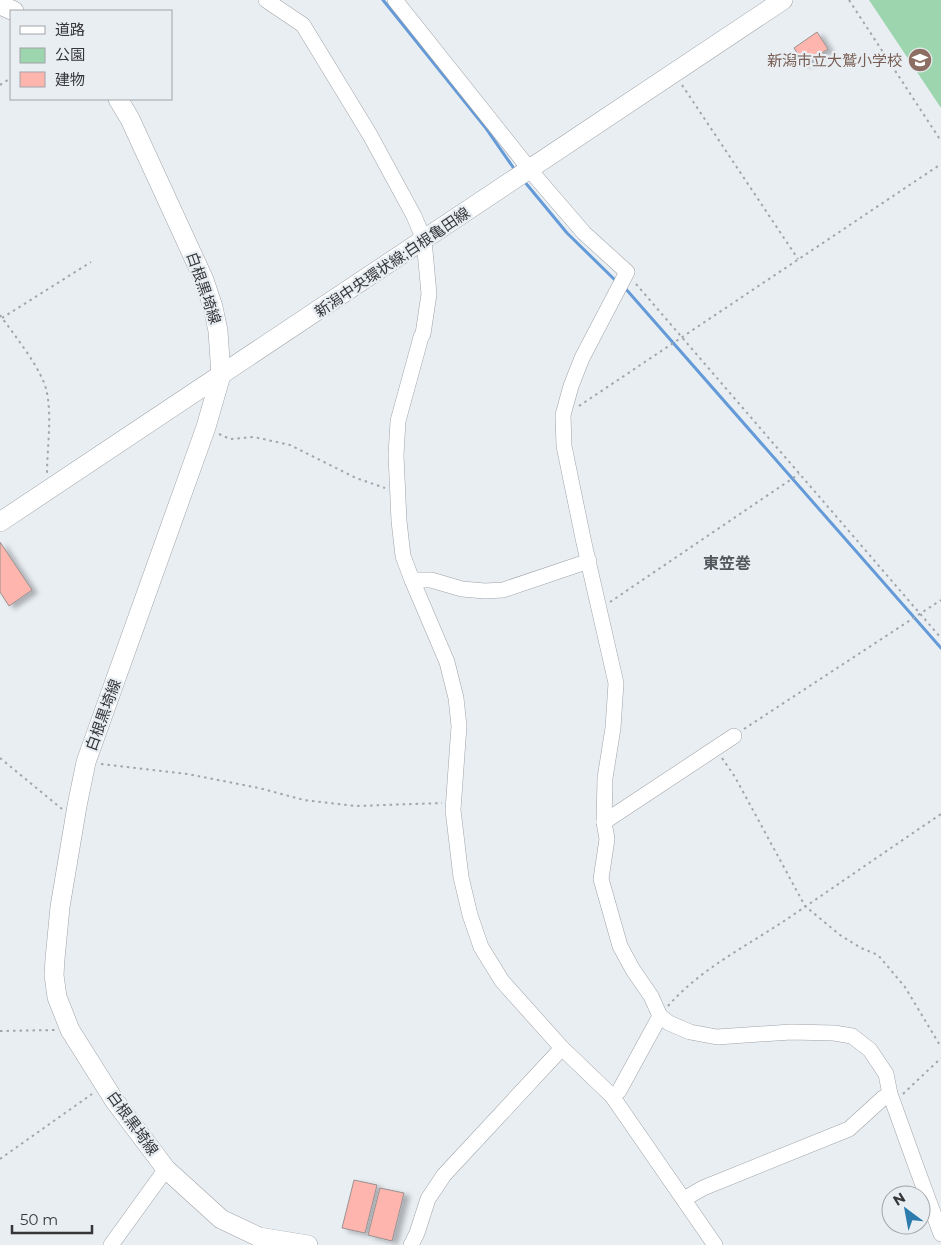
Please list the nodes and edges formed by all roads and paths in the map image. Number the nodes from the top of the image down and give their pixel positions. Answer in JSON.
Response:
{"nodes":[{"id":1,"x":395,"y":0,"type":"edge"},
{"id":2,"x":783,"y":0,"type":"edge"},
{"id":3,"x":849,"y":0,"type":"edge"},
{"id":4,"x":268,"y":1,"type":"edge"},
{"id":5,"x":674,"y":73,"type":"junction"},
{"id":6,"x":119,"y":100,"type":"edge"},
{"id":7,"x":941,"y":142,"type":"edge"},
{"id":8,"x":941,"y":164,"type":"edge"},
{"id":9,"x":530,"y":170,"type":"junction"},
{"id":10,"x":424,"y":240,"type":"junction"},
{"id":11,"x":798,"y":260,"type":"junction"},
{"id":12,"x":92,"y":262,"type":"dead end"},
{"id":13,"x":627,"y":272,"type":"junction"},
{"id":14,"x":0,"y":315,"type":"edge"},
{"id":15,"x":2,"y":318,"type":"junction"},
{"id":16,"x":682,"y":338,"type":"junction"},
{"id":17,"x":221,"y":375,"type":"junction"},
{"id":18,"x":564,"y":415,"type":"junction"},
{"id":19,"x":206,"y":427,"type":"junction"},
{"id":20,"x":799,"y":474,"type":"junction"},
{"id":21,"x":47,"y":491,"type":"junction"},
{"id":22,"x":398,"y":492,"type":"junction"},
{"id":23,"x":0,"y":522,"type":"edge"},
{"id":24,"x":588,"y":561,"type":"junction"},
{"id":25,"x":412,"y":580,"type":"junction"},
{"id":26,"x":941,"y":600,"type":"edge"},
{"id":27,"x":599,"y":608,"type":"junction"},
{"id":28,"x":920,"y":614,"type":"junction"},
{"id":29,"x":941,"y":638,"type":"edge"},
{"id":30,"x":734,"y":736,"type":"joint"},
{"id":31,"x":715,"y":748,"type":"junction"},
{"id":32,"x":0,"y":758,"type":"edge"},
{"id":33,"x":86,"y":762,"type":"junction"},
{"id":34,"x":453,"y":802,"type":"junction"},
{"id":35,"x":941,"y":814,"type":"edge"},
{"id":36,"x":74,"y":818,"type":"junction"},
{"id":37,"x":604,"y":822,"type":"junction"},
{"id":38,"x":805,"y":906,"type":"junction"},
{"id":39,"x":660,"y":1016,"type":"junction"},
{"id":40,"x":70,"y":1030,"type":"junction"},
{"id":41,"x":0,"y":1031,"type":"edge"},
{"id":42,"x":941,"y":1046,"type":"edge"},
{"id":43,"x":562,"y":1048,"type":"junction"},
{"id":44,"x":941,"y":1058,"type":"edge"},
{"id":45,"x":106,"y":1085,"type":"junction"},
{"id":46,"x":890,"y":1094,"type":"junction"},
{"id":47,"x":612,"y":1096,"type":"junction"},
{"id":48,"x":0,"y":1159,"type":"edge"},
{"id":49,"x":166,"y":1169,"type":"junction"},
{"id":50,"x":684,"y":1199,"type":"junction"},
{"id":51,"x":941,"y":1234,"type":"edge"},
{"id":52,"x":111,"y":1245,"type":"edge"},
{"id":53,"x":308,"y":1245,"type":"edge"},
{"id":54,"x":411,"y":1245,"type":"edge"},
{"id":55,"x":715,"y":1245,"type":"edge"}],
"edges":[{"from":1,"to":9,"type":"street"},
{"from":2,"to":5,"type":"main road","name":"新潟中央環状線;白根亀田線"},
{"from":3,"to":7,"type":"path"},
{"from":4,"to":10,"type":"street"},
{"from":5,"to":9,"type":"main road","name":"新潟中央環状線;白根亀田線"},
{"from":5,"to":11,"type":"path"},
{"from":6,"to":17,"type":"main road","name":"白根黒埼線"},
{"from":8,"to":11,"type":"path"},
{"from":9,"to":10,"type":"main road","name":"新潟中央環状線;白根亀田線"},
{"from":9,"to":13,"type":"street"},
{"from":10,"to":17,"type":"main road","name":"新潟中央環状線;白根亀田線"},
{"from":10,"to":22,"type":"street"},
{"from":11,"to":16,"type":"path"},
{"from":12,"to":15,"type":"path"},
{"from":13,"to":16,"type":"path"},
{"from":13,"to":18,"type":"street"},
{"from":14,"to":15,"type":"path"},
{"from":15,"to":21,"type":"path"},
{"from":16,"to":18,"type":"path"},
{"from":16,"to":20,"type":"path"},
{"from":17,"to":19,"type":"main road","name":"白根黒埼線"},
{"from":17,"to":21,"type":"main road","name":"新潟中央環状線;白根亀田線"},
{"from":18,"to":24,"type":"street"},
{"from":19,"to":22,"type":"path"},
{"from":19,"to":33,"type":"main road","name":"白根黒埼線"},
{"from":20,"to":27,"type":"path"},
{"from":20,"to":28,"type":"path"},
{"from":21,"to":23,"type":"main road","name":"新潟中央環状線;白根亀田線"},
{"from":22,"to":25,"type":"street"},
{"from":24,"to":25,"type":"street"},
{"from":24,"to":27,"type":"street"},
{"from":25,"to":34,"type":"street"},
{"from":26,"to":28,"type":"path"},
{"from":27,"to":37,"type":"street"},
{"from":28,"to":29,"type":"path"},
{"from":28,"to":30,"type":"path"},
{"from":30,"to":31,"type":"street"},
{"from":31,"to":37,"type":"street"},
{"from":31,"to":38,"type":"path"},
{"from":32,"to":36,"type":"path"},
{"from":33,"to":34,"type":"path"},
{"from":33,"to":36,"type":"main road","name":"白根黒埼線"},
{"from":34,"to":43,"type":"street"},
{"from":35,"to":38,"type":"path"},
{"from":36,"to":40,"type":"main road","name":"白根黒埼線"},
{"from":37,"to":39,"type":"street"},
{"from":38,"to":39,"type":"path"},
{"from":38,"to":42,"type":"path"},
{"from":39,"to":46,"type":"street"},
{"from":39,"to":47,"type":"street"},
{"from":40,"to":41,"type":"path"},
{"from":40,"to":45,"type":"main road","name":"白根黒埼線"},
{"from":43,"to":47,"type":"street"},
{"from":43,"to":54,"type":"street"},
{"from":44,"to":46,"type":"path"},
{"from":45,"to":48,"type":"path"},
{"from":45,"to":49,"type":"main road","name":"白根黒埼線"},
{"from":46,"to":50,"type":"street"},
{"from":46,"to":51,"type":"street"},
{"from":47,"to":50,"type":"street"},
{"from":49,"to":52,"type":"street"},
{"from":49,"to":53,"type":"main road","name":"白根黒埼線"},
{"from":50,"to":55,"type":"street"}]}
